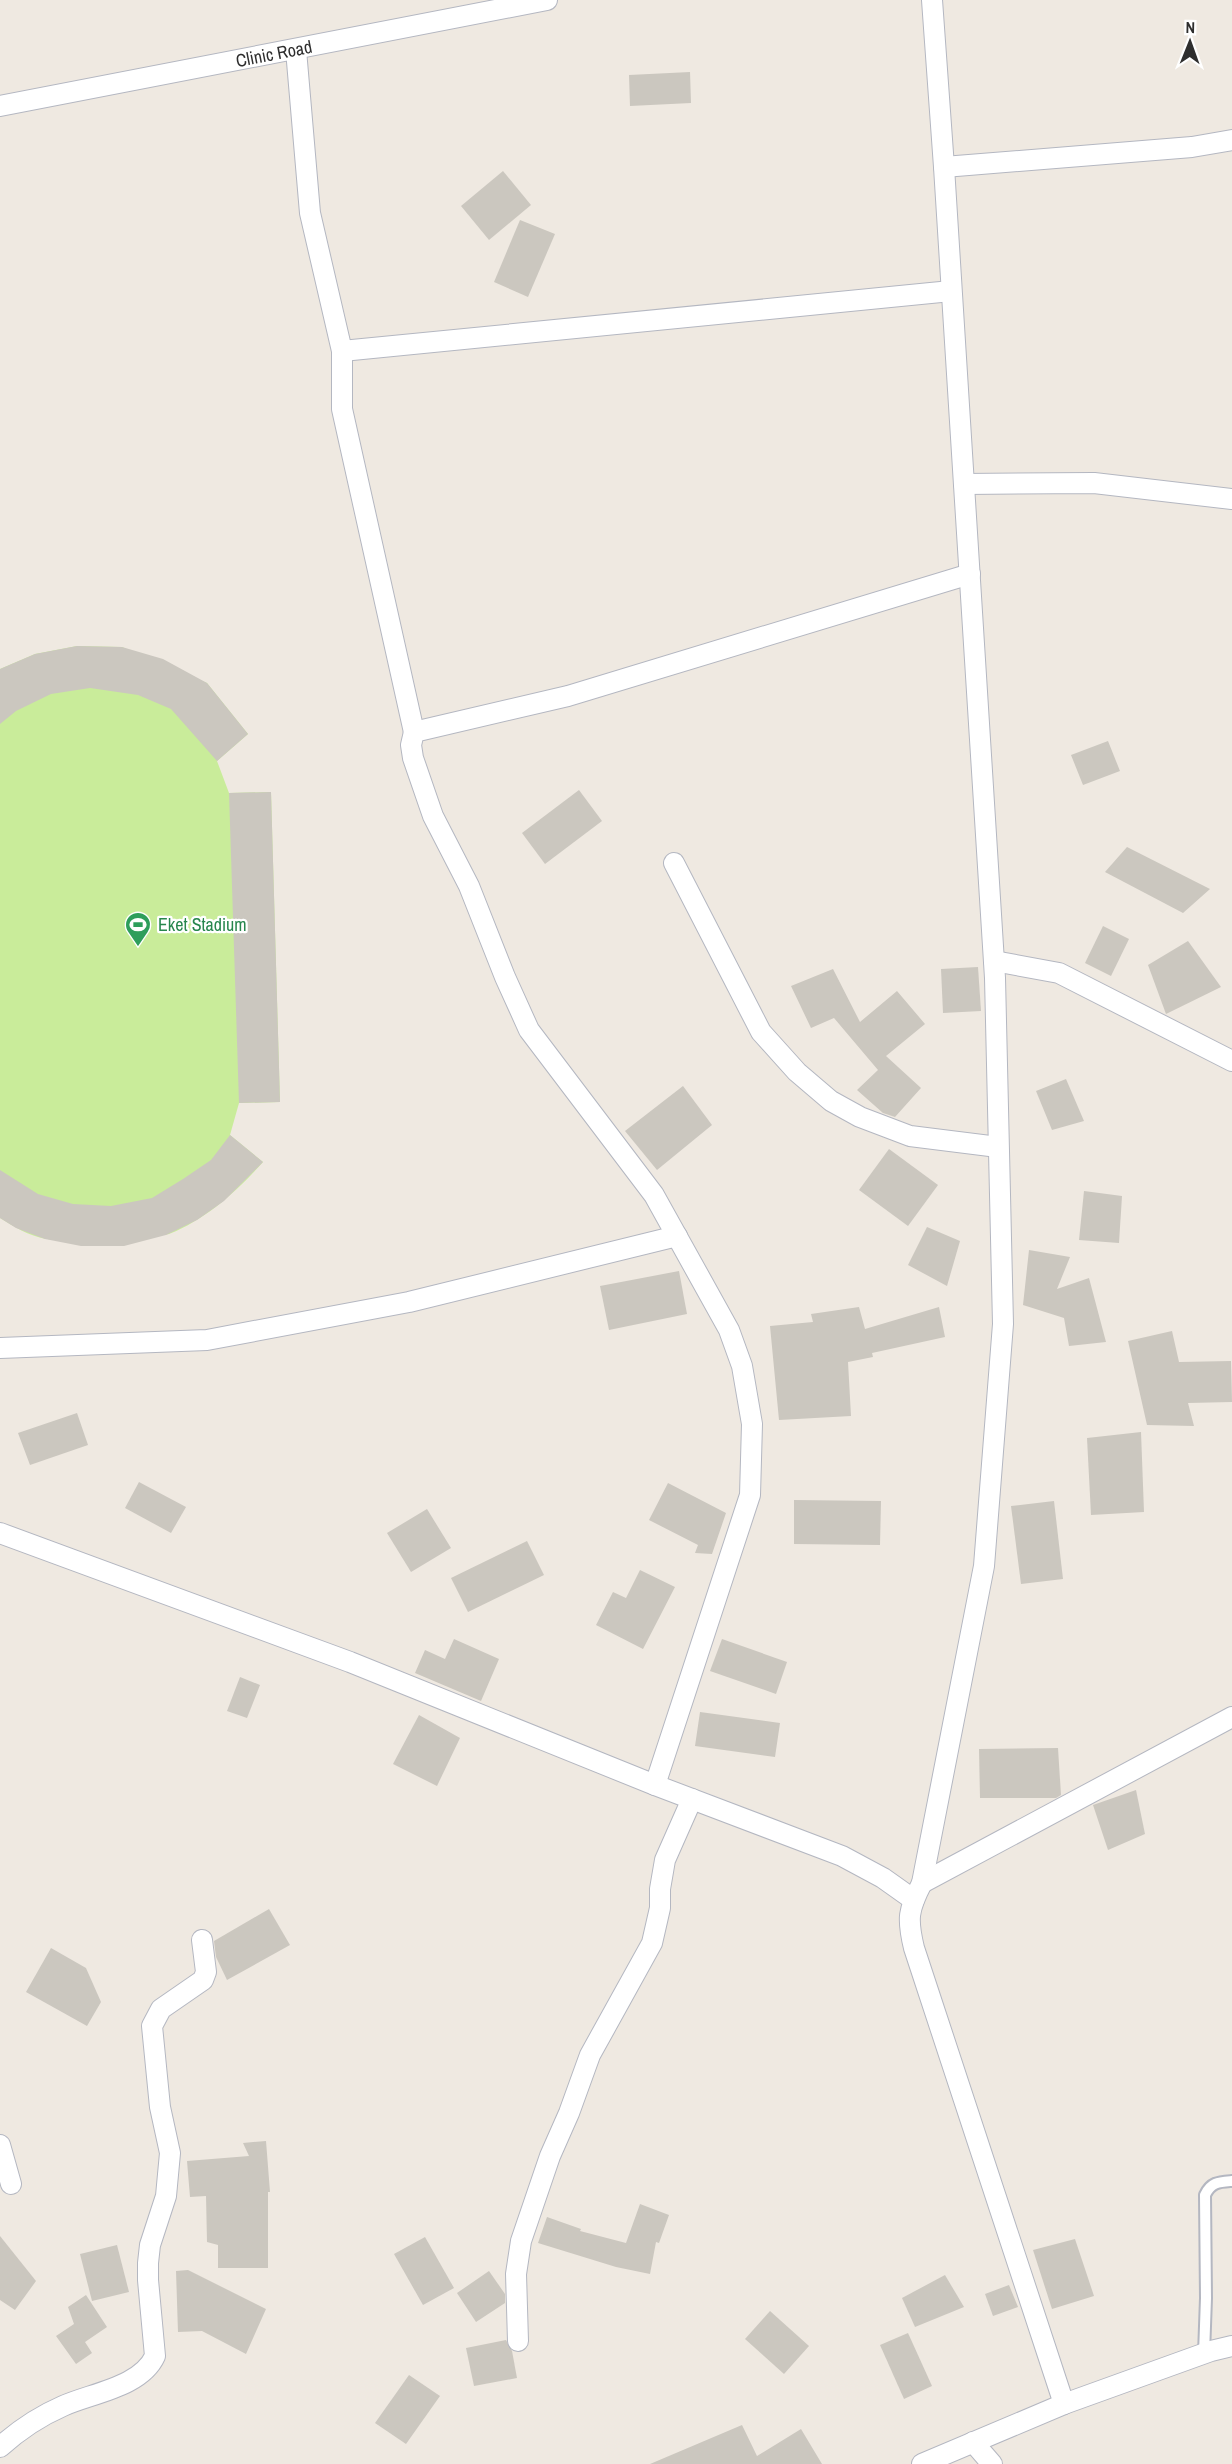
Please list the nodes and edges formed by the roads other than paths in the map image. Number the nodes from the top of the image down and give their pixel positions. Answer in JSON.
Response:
{"nodes":[{"id":1,"x":547,"y":0,"type":"edge"},
{"id":2,"x":932,"y":0,"type":"edge"},
{"id":3,"x":296,"y":50,"type":"junction"},
{"id":4,"x":0,"y":106,"type":"edge"},
{"id":5,"x":1232,"y":140,"type":"edge"},
{"id":6,"x":944,"y":167,"type":"junction"},
{"id":7,"x":951,"y":291,"type":"junction"},
{"id":8,"x":342,"y":351,"type":"junction"},
{"id":9,"x":964,"y":484,"type":"junction"},
{"id":10,"x":1230,"y":493,"type":"edge"},
{"id":11,"x":970,"y":574,"type":"junction"},
{"id":12,"x":414,"y":732,"type":"junction"},
{"id":13,"x":674,"y":863,"type":"dead end"},
{"id":14,"x":994,"y":961,"type":"junction"},
{"id":15,"x":1232,"y":1061,"type":"edge"},
{"id":16,"x":998,"y":1147,"type":"junction"},
{"id":17,"x":677,"y":1236,"type":"junction"},
{"id":18,"x":0,"y":1348,"type":"edge"},
{"id":19,"x":0,"y":1533,"type":"edge"},
{"id":20,"x":1232,"y":1717,"type":"edge"},
{"id":21,"x":655,"y":1785,"type":"junction"},
{"id":22,"x":692,"y":1799,"type":"junction"},
{"id":23,"x":918,"y":1892,"type":"junction"},
{"id":24,"x":202,"y":1940,"type":"dead end"},
{"id":25,"x":0,"y":2145,"type":"edge"},
{"id":26,"x":1232,"y":2181,"type":"edge"},
{"id":27,"x":11,"y":2184,"type":"dead end"},
{"id":28,"x":518,"y":2341,"type":"dead end"},
{"id":29,"x":1232,"y":2346,"type":"edge"},
{"id":30,"x":1204,"y":2354,"type":"junction"},
{"id":31,"x":1064,"y":2404,"type":"junction"},
{"id":32,"x":973,"y":2442,"type":"junction"},
{"id":33,"x":0,"y":2447,"type":"edge"},
{"id":34,"x":922,"y":2464,"type":"edge"},
{"id":35,"x":992,"y":2464,"type":"edge"}],
"edges":[{"from":1,"to":3,"type":"street","name":"Clinic Road"},
{"from":2,"to":6,"type":"street"},
{"from":3,"to":4,"type":"street","name":"Clinic Road"},
{"from":3,"to":8,"type":"street"},
{"from":5,"to":6,"type":"street"},
{"from":6,"to":7,"type":"street"},
{"from":7,"to":8,"type":"street"},
{"from":7,"to":9,"type":"street"},
{"from":8,"to":12,"type":"street"},
{"from":9,"to":10,"type":"street"},
{"from":9,"to":11,"type":"street"},
{"from":11,"to":12,"type":"street"},
{"from":11,"to":14,"type":"street"},
{"from":12,"to":17,"type":"street"},
{"from":13,"to":16,"type":"street"},
{"from":14,"to":15,"type":"street"},
{"from":14,"to":16,"type":"street"},
{"from":16,"to":23,"type":"street"},
{"from":17,"to":18,"type":"street"},
{"from":17,"to":21,"type":"street"},
{"from":19,"to":21,"type":"street"},
{"from":20,"to":23,"type":"street"},
{"from":21,"to":22,"type":"street"},
{"from":22,"to":23,"type":"street"},
{"from":22,"to":28,"type":"street"},
{"from":23,"to":31,"type":"street"},
{"from":24,"to":33,"type":"street"},
{"from":25,"to":27,"type":"street"},
{"from":26,"to":30,"type":"lane"},
{"from":29,"to":30,"type":"street"},
{"from":30,"to":31,"type":"street"},
{"from":31,"to":32,"type":"street"},
{"from":32,"to":34,"type":"street"},
{"from":32,"to":35,"type":"street"}]}
